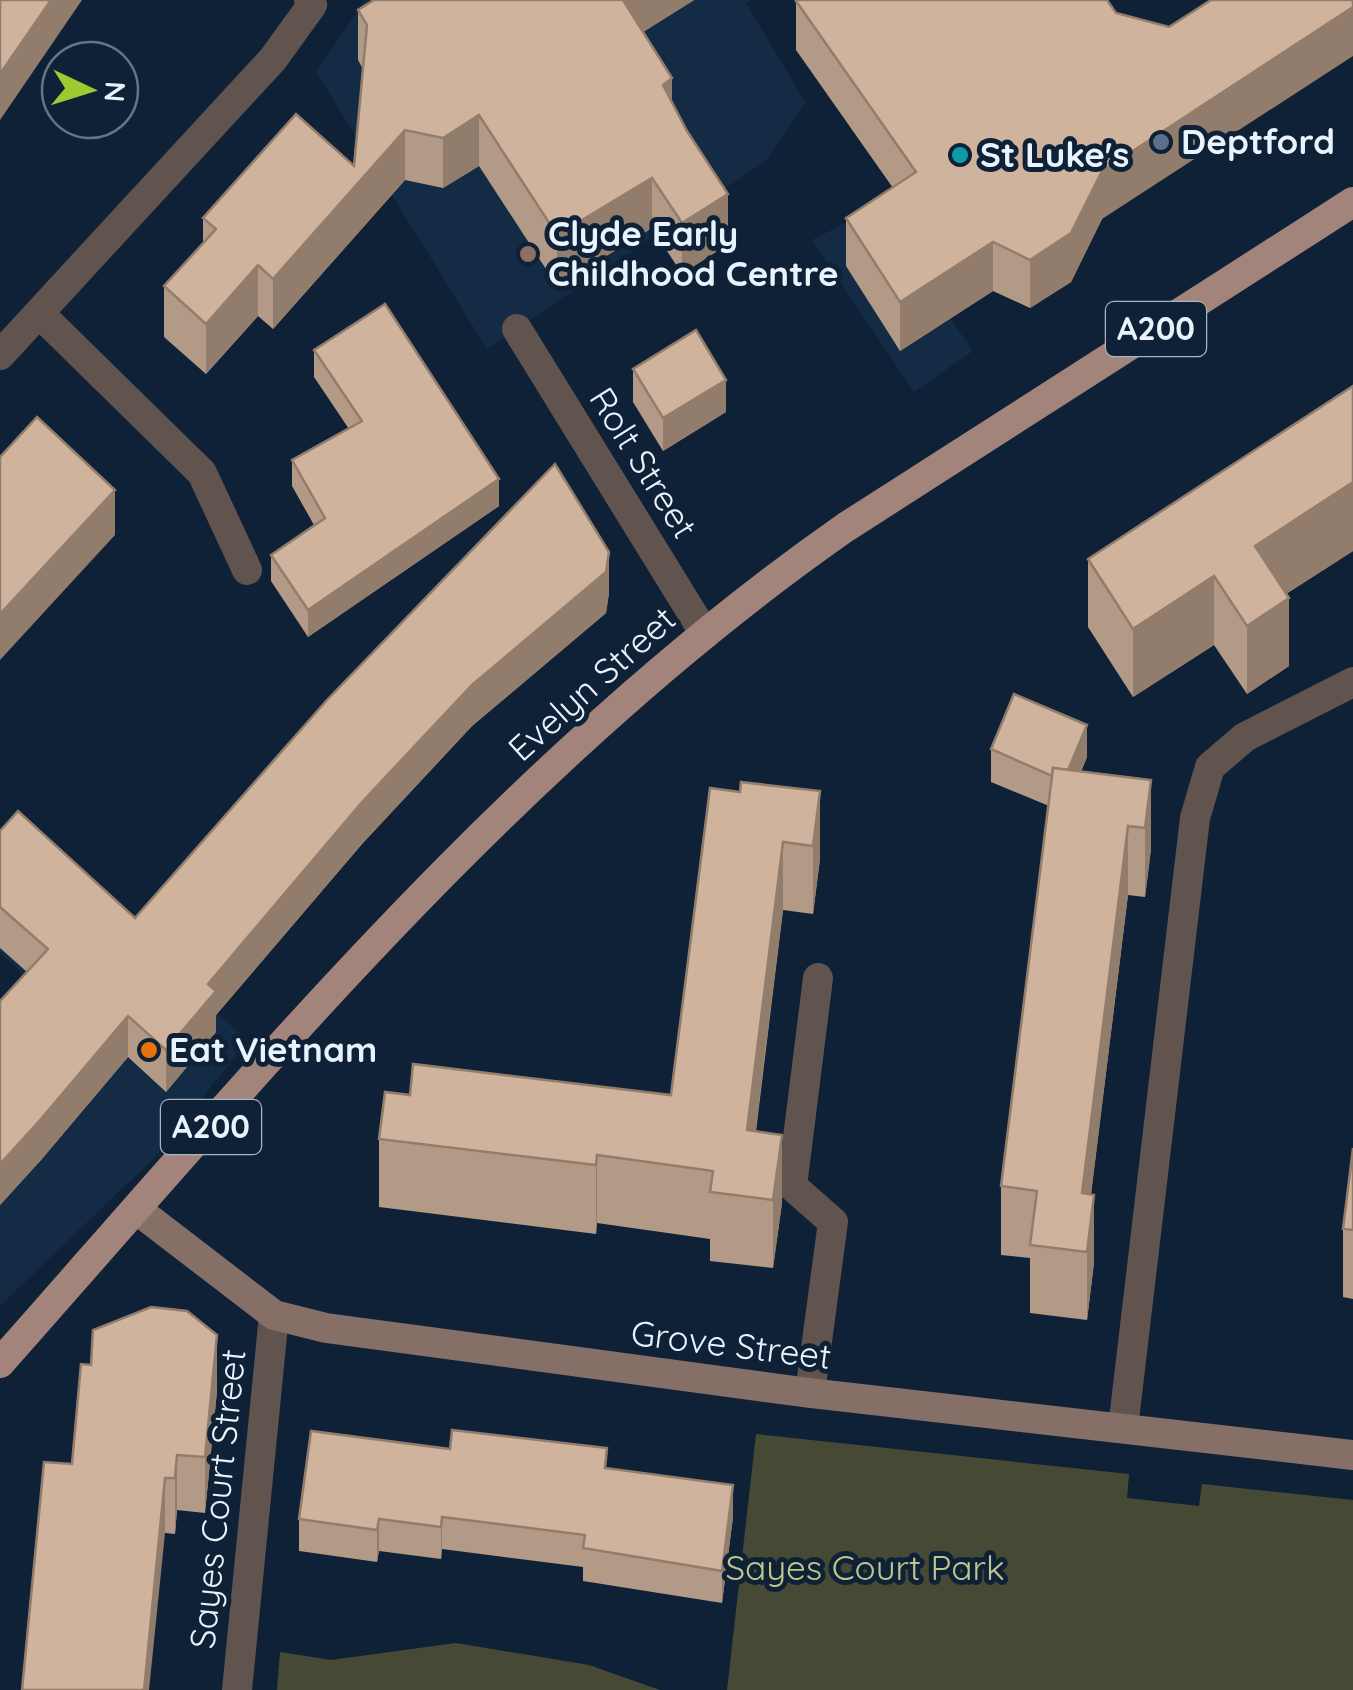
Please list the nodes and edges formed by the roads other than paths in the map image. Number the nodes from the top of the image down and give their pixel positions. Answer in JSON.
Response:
{"nodes":[{"id":1,"x":310,"y":0,"type":"edge"},
{"id":2,"x":1353,"y":202,"type":"edge"},
{"id":3,"x":40,"y":314,"type":"junction"},
{"id":4,"x":518,"y":330,"type":"dead end"},
{"id":5,"x":0,"y":355,"type":"edge"},
{"id":6,"x":248,"y":570,"type":"dead end"},
{"id":7,"x":705,"y":634,"type":"junction"},
{"id":8,"x":1353,"y":682,"type":"edge"},
{"id":9,"x":818,"y":978,"type":"dead end"},
{"id":10,"x":136,"y":1209,"type":"junction"},
{"id":11,"x":274,"y":1315,"type":"junction"},
{"id":12,"x":0,"y":1363,"type":"edge"},
{"id":13,"x":810,"y":1392,"type":"junction"},
{"id":14,"x":1123,"y":1428,"type":"junction"},
{"id":15,"x":1353,"y":1455,"type":"edge"},
{"id":16,"x":237,"y":1690,"type":"edge"}],
"edges":[{"from":1,"to":3,"type":"street"},
{"from":2,"to":7,"type":"main road","name":"Evelyn Street","number":"A200"},
{"from":3,"to":5,"type":"street"},
{"from":3,"to":6,"type":"street"},
{"from":4,"to":7,"type":"street","name":"Rolt Street"},
{"from":7,"to":10,"type":"main road","name":"Evelyn Street","number":"A200"},
{"from":8,"to":14,"type":"street"},
{"from":9,"to":13,"type":"street"},
{"from":10,"to":11,"type":"main road","name":"Grove Street"},
{"from":10,"to":12,"type":"main road","name":"Evelyn Street","number":"A200"},
{"from":11,"to":13,"type":"main road","name":"Grove Street"},
{"from":11,"to":16,"type":"street","name":"Sayes Court Street"},
{"from":13,"to":14,"type":"main road","name":"Grove Street"},
{"from":14,"to":15,"type":"main road","name":"Grove Street"}]}
